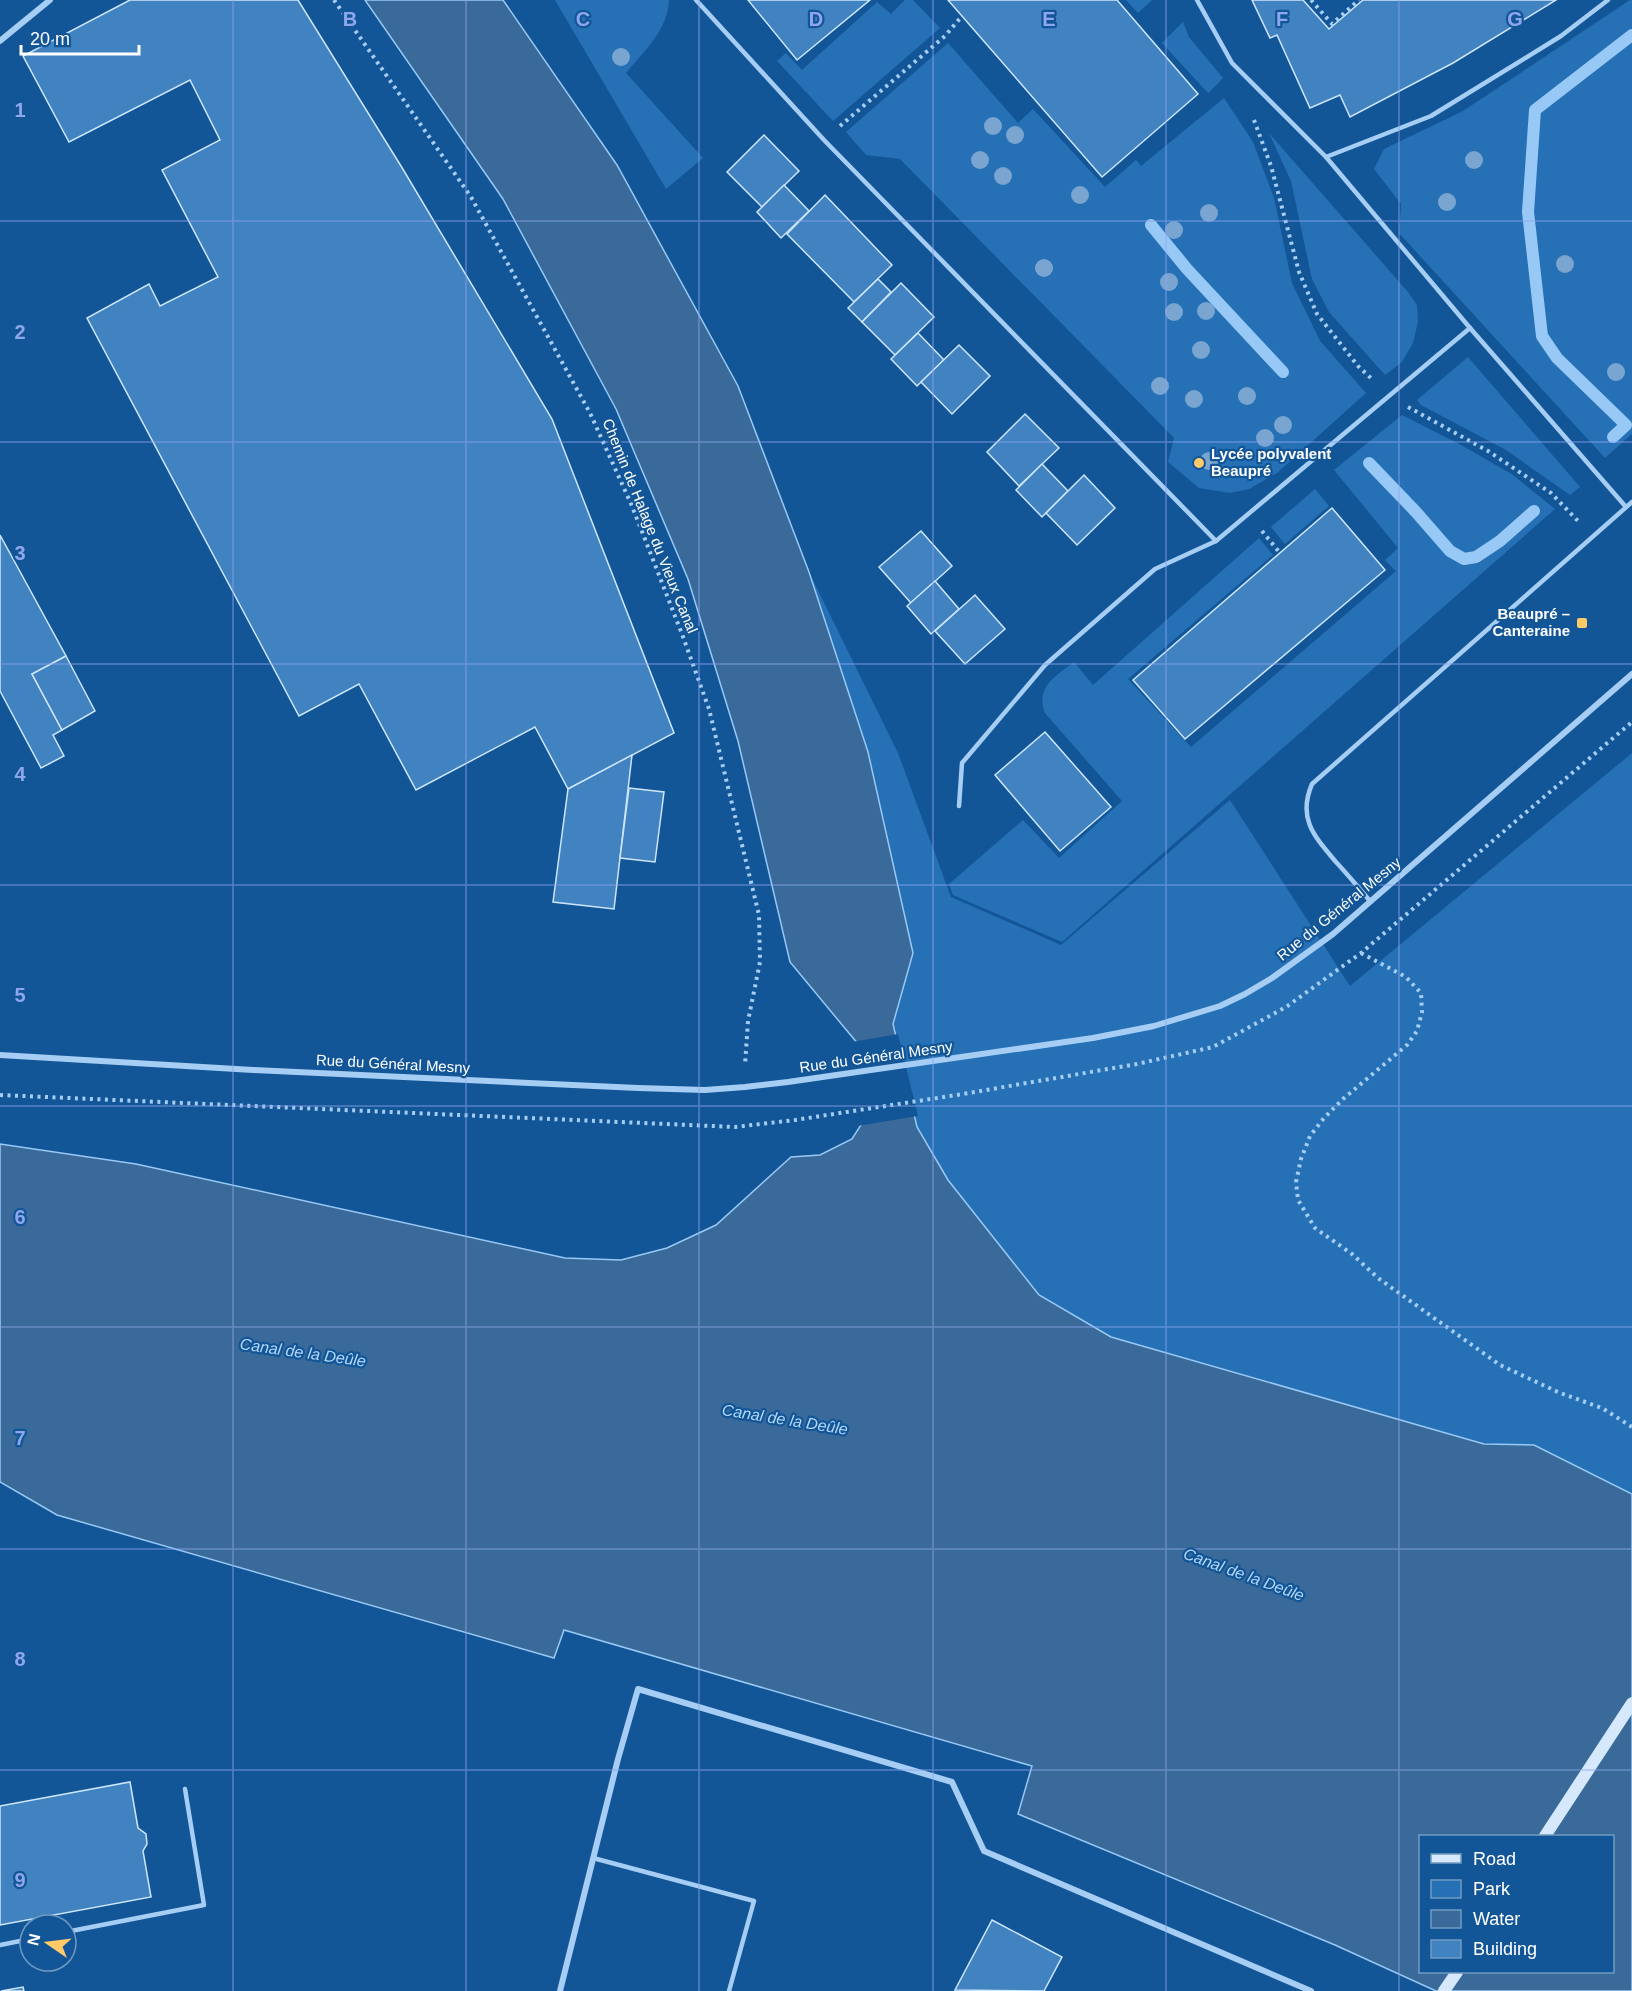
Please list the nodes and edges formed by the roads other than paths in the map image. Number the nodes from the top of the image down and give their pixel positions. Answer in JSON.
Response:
{"nodes":[{"id":1,"x":50,"y":0,"type":"edge"},
{"id":2,"x":696,"y":0,"type":"edge"},
{"id":3,"x":1197,"y":0,"type":"edge"},
{"id":4,"x":1608,"y":0,"type":"edge"},
{"id":5,"x":0,"y":41,"type":"edge"},
{"id":6,"x":1326,"y":157,"type":"junction"},
{"id":7,"x":1470,"y":328,"type":"junction"},
{"id":8,"x":1632,"y":502,"type":"edge"},
{"id":9,"x":1626,"y":507,"type":"junction"},
{"id":10,"x":1216,"y":542,"type":"junction"},
{"id":11,"x":1632,"y":675,"type":"edge"},
{"id":12,"x":959,"y":806,"type":"dead end"},
{"id":13,"x":1370,"y":901,"type":"junction"},
{"id":14,"x":0,"y":1055,"type":"edge"},
{"id":15,"x":1632,"y":1703,"type":"edge"},
{"id":16,"x":185,"y":1789,"type":"dead end"},
{"id":17,"x":1546,"y":1835,"type":"edge"},
{"id":18,"x":593,"y":1858,"type":"junction"},
{"id":19,"x":78,"y":1930,"type":"edge"},
{"id":20,"x":18,"y":1941,"type":"edge"},
{"id":21,"x":0,"y":1945,"type":"edge"},
{"id":22,"x":1456,"y":1973,"type":"edge"},
{"id":23,"x":560,"y":1991,"type":"edge"},
{"id":24,"x":729,"y":1991,"type":"edge"},
{"id":25,"x":1311,"y":1991,"type":"edge"},
{"id":26,"x":1444,"y":1991,"type":"edge"}],
"edges":[{"from":1,"to":5,"type":"street"},
{"from":2,"to":10,"type":"lane"},
{"from":3,"to":6,"type":"lane"},
{"from":4,"to":6,"type":"lane"},
{"from":6,"to":7,"type":"lane"},
{"from":7,"to":9,"type":"lane"},
{"from":7,"to":10,"type":"lane"},
{"from":8,"to":9,"type":"lane"},
{"from":9,"to":13,"type":"lane"},
{"from":10,"to":12,"type":"lane"},
{"from":11,"to":13,"type":"street","name":"Rue du Général Mesny"},
{"from":13,"to":14,"type":"street","name":"Rue du Général Mesny"},
{"from":15,"to":17,"type":"main road"},
{"from":16,"to":19,"type":"lane"},
{"from":18,"to":23,"type":"street"},
{"from":18,"to":24,"type":"lane"},
{"from":18,"to":25,"type":"street"},
{"from":20,"to":21,"type":"lane"},
{"from":22,"to":26,"type":"main road"}]}
